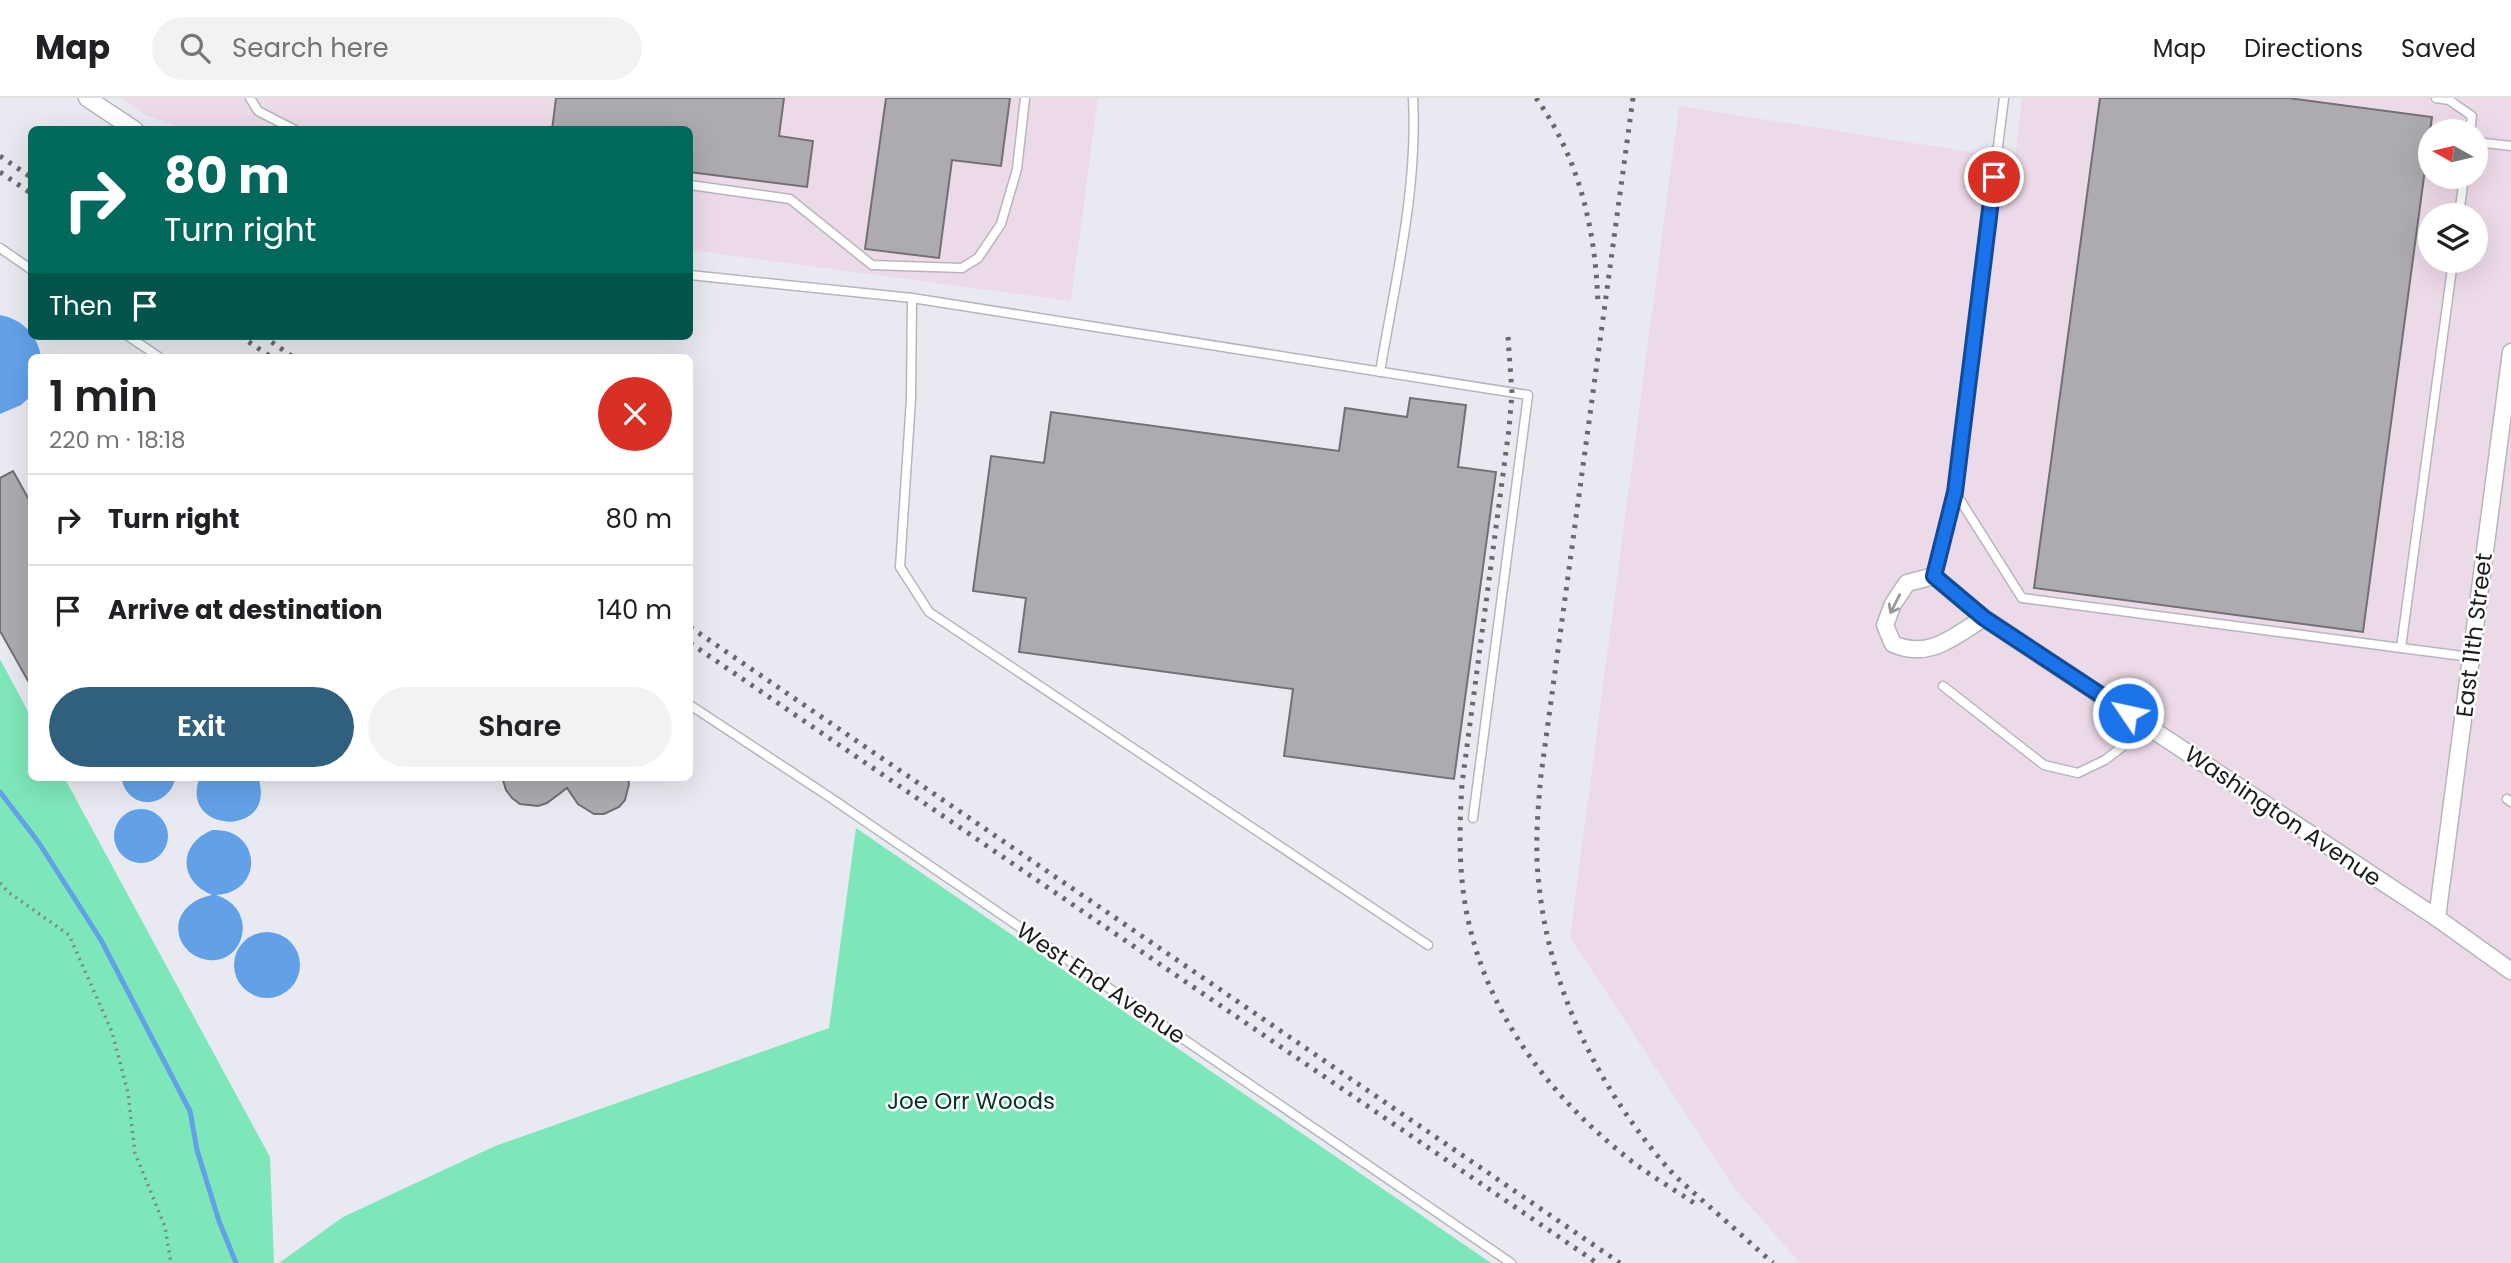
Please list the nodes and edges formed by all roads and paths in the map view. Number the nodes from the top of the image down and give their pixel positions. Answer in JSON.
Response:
{"nodes":[{"id":1,"x":88,"y":98,"type":"edge"},
{"id":2,"x":250,"y":98,"type":"edge"},
{"id":3,"x":1026,"y":98,"type":"edge"},
{"id":4,"x":1413,"y":98,"type":"edge"},
{"id":5,"x":2004,"y":98,"type":"edge"},
{"id":6,"x":2436,"y":98,"type":"edge"},
{"id":7,"x":2472,"y":119,"type":"edge"},
{"id":8,"x":129,"y":126,"type":"edge"},
{"id":9,"x":287,"y":126,"type":"edge"},
{"id":10,"x":2488,"y":143,"type":"edge"},
{"id":11,"x":2511,"y":146,"type":"edge"},
{"id":12,"x":693,"y":185,"type":"edge"},
{"id":13,"x":0,"y":248,"type":"edge"},
{"id":14,"x":28,"y":267,"type":"edge"},
{"id":15,"x":2450,"y":273,"type":"edge"},
{"id":16,"x":693,"y":275,"type":"edge"},
{"id":17,"x":912,"y":298,"type":"junction"},
{"id":18,"x":134,"y":340,"type":"edge"},
{"id":19,"x":2511,"y":352,"type":"edge"},
{"id":20,"x":155,"y":354,"type":"edge"},
{"id":21,"x":1380,"y":372,"type":"junction"},
{"id":22,"x":1955,"y":492,"type":"junction"},
{"id":23,"x":1934,"y":576,"type":"junction"},
{"id":24,"x":1984,"y":618,"type":"junction"},
{"id":25,"x":2400,"y":648,"type":"junction"},
{"id":26,"x":2471,"y":657,"type":"junction"},
{"id":27,"x":1943,"y":686,"type":"dead end"},
{"id":28,"x":693,"y":707,"type":"edge"},
{"id":29,"x":2148,"y":726,"type":"junction"},
{"id":30,"x":1473,"y":818,"type":"dead end"},
{"id":31,"x":0,"y":883,"type":"edge"},
{"id":32,"x":2437,"y":919,"type":"junction"},
{"id":33,"x":1428,"y":945,"type":"dead end"},
{"id":34,"x":2511,"y":971,"type":"edge"},
{"id":35,"x":171,"y":1263,"type":"edge"},
{"id":36,"x":1511,"y":1263,"type":"edge"}],
"edges":[{"from":1,"to":8,"type":"street"},
{"from":2,"to":9,"type":"lane"},
{"from":3,"to":12,"type":"lane"},
{"from":4,"to":21,"type":"lane"},
{"from":5,"to":22,"type":"lane"},
{"from":6,"to":7,"type":"lane"},
{"from":10,"to":11,"type":"lane"},
{"from":13,"to":14,"type":"lane"},
{"from":15,"to":25,"type":"lane"},
{"from":16,"to":17,"type":"lane"},
{"from":17,"to":21,"type":"lane"},
{"from":17,"to":33,"type":"lane"},
{"from":18,"to":20,"type":"lane"},
{"from":19,"to":26,"type":"street","name":"East 11th Street"},
{"from":21,"to":30,"type":"lane"},
{"from":22,"to":23,"type":"lane"},
{"from":22,"to":25,"type":"lane"},
{"from":23,"to":24,"type":"street","name":"Washington Avenue"},
{"from":23,"to":24,"type":"street","one_way":true},
{"from":24,"to":29,"type":"street","name":"Washington Avenue"},
{"from":25,"to":26,"type":"lane"},
{"from":26,"to":32,"type":"street","name":"East 11th Street"},
{"from":27,"to":29,"type":"lane"},
{"from":28,"to":36,"type":"lane","name":"West End Avenue"},
{"from":29,"to":32,"type":"street","name":"Washington Avenue"},
{"from":31,"to":35,"type":"path"},
{"from":32,"to":34,"type":"street","name":"Washington Avenue"}]}
